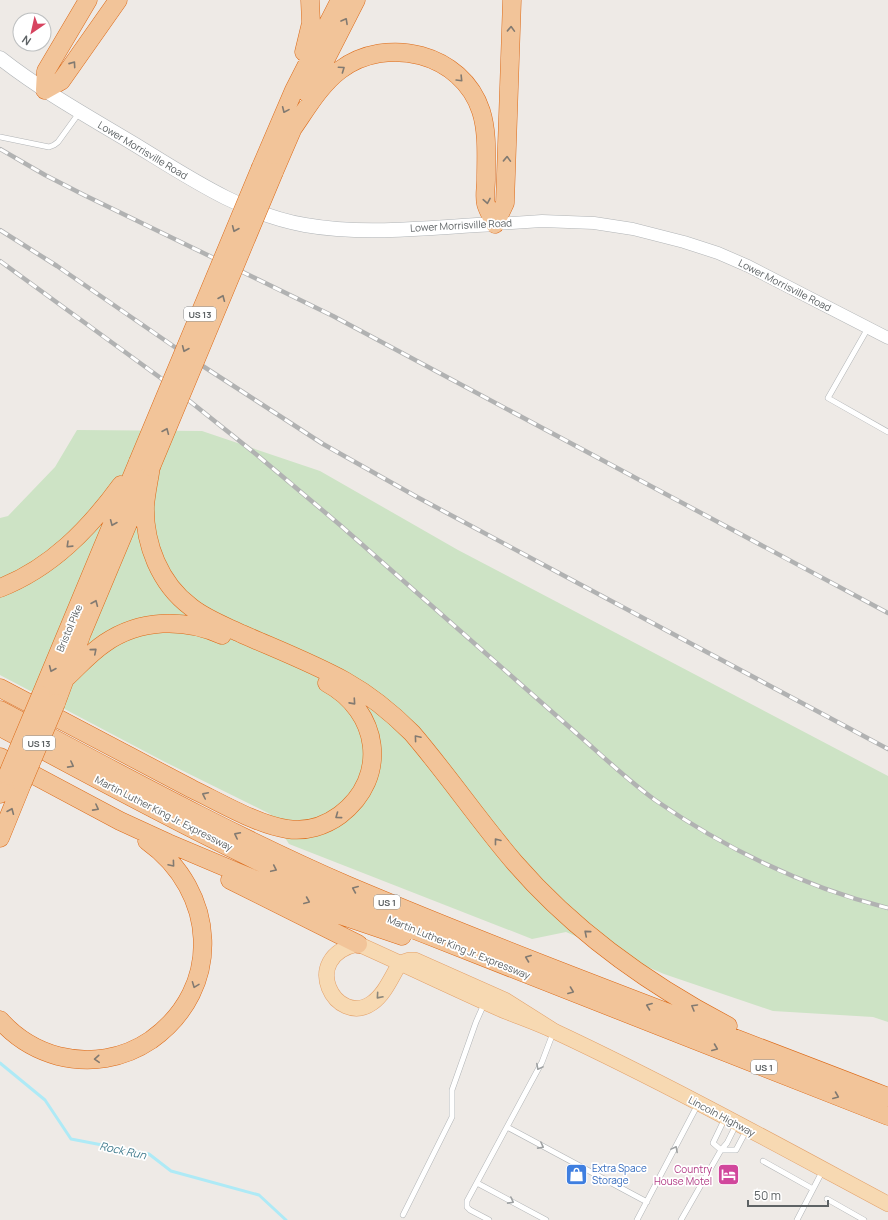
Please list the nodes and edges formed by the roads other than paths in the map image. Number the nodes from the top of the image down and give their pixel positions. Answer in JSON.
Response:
{"nodes":[{"id":1,"x":88,"y":0,"type":"edge"},
{"id":2,"x":118,"y":0,"type":"edge"},
{"id":3,"x":310,"y":0,"type":"edge"},
{"id":4,"x":340,"y":0,"type":"edge"},
{"id":5,"x":356,"y":0,"type":"edge"},
{"id":6,"x":512,"y":0,"type":"edge"},
{"id":7,"x":0,"y":58,"type":"edge"},
{"id":8,"x":45,"y":90,"type":"junction"},
{"id":9,"x":294,"y":90,"type":"junction"},
{"id":10,"x":80,"y":112,"type":"junction"},
{"id":11,"x":291,"y":131,"type":"junction"},
{"id":12,"x":0,"y":137,"type":"edge"},
{"id":13,"x":267,"y":170,"type":"junction"},
{"id":14,"x":495,"y":224,"type":"junction"},
{"id":15,"x":869,"y":328,"type":"junction"},
{"id":16,"x":888,"y":338,"type":"edge"},
{"id":17,"x":888,"y":432,"type":"edge"},
{"id":18,"x":145,"y":464,"type":"junction"},
{"id":19,"x":0,"y":588,"type":"edge"},
{"id":20,"x":66,"y":678,"type":"junction"},
{"id":21,"x":0,"y":688,"type":"edge"},
{"id":22,"x":49,"y":699,"type":"junction"},
{"id":23,"x":0,"y":710,"type":"edge"},
{"id":24,"x":0,"y":727,"type":"edge"},
{"id":25,"x":0,"y":757,"type":"edge"},
{"id":26,"x":15,"y":780,"type":"junction"},
{"id":27,"x":0,"y":794,"type":"edge"},
{"id":28,"x":120,"y":821,"type":"junction"},
{"id":29,"x":0,"y":838,"type":"edge"},
{"id":30,"x":168,"y":843,"type":"junction"},
{"id":31,"x":358,"y":944,"type":"junction"},
{"id":32,"x":400,"y":963,"type":"junction"},
{"id":33,"x":535,"y":977,"type":"junction"},
{"id":34,"x":485,"y":1001,"type":"junction"},
{"id":35,"x":0,"y":1020,"type":"edge"},
{"id":36,"x":554,"y":1031,"type":"junction"},
{"id":37,"x":790,"y":1059,"type":"junction"},
{"id":38,"x":888,"y":1097,"type":"edge"},
{"id":39,"x":699,"y":1103,"type":"junction"},
{"id":40,"x":888,"y":1116,"type":"edge"},
{"id":41,"x":737,"y":1123,"type":"junction"},
{"id":42,"x":507,"y":1127,"type":"junction"},
{"id":43,"x":721,"y":1150,"type":"junction"},
{"id":44,"x":763,"y":1161,"type":"dead end"},
{"id":45,"x":823,"y":1169,"type":"junction"},
{"id":46,"x":477,"y":1183,"type":"junction"},
{"id":47,"x":813,"y":1189,"type":"junction"},
{"id":48,"x":826,"y":1199,"type":"dead end"},
{"id":49,"x":647,"y":1202,"type":"junction"},
{"id":50,"x":888,"y":1204,"type":"edge"},
{"id":51,"x":403,"y":1215,"type":"dead end"},
{"id":52,"x":489,"y":1220,"type":"edge"},
{"id":53,"x":546,"y":1220,"type":"edge"},
{"id":54,"x":637,"y":1220,"type":"edge"},
{"id":55,"x":681,"y":1220,"type":"edge"},
{"id":56,"x":797,"y":1220,"type":"edge"},
{"id":57,"x":864,"y":1220,"type":"edge"}],
"edges":[{"from":1,"to":8,"type":"highway"},
{"from":8,"to":2,"type":"highway","one_way":true},
{"from":3,"to":9,"type":"highway"},
{"from":4,"to":9,"type":"highway","number":"US 13"},
{"from":11,"to":5,"type":"highway","number":"US 13","one_way":true},
{"from":14,"to":6,"type":"highway","one_way":true},
{"from":7,"to":8,"type":"main road","name":"Lower Morrisville Road"},
{"from":8,"to":10,"type":"main road","name":"Lower Morrisville Road"},
{"from":9,"to":13,"type":"highway","number":"US 13","one_way":true},
{"from":10,"to":12,"type":"lane"},
{"from":10,"to":14,"type":"main road","name":"Lower Morrisville Road"},
{"from":11,"to":13,"type":"highway","number":"US 13"},
{"from":11,"to":14,"type":"highway","one_way":true},
{"from":13,"to":18,"type":"highway","number":"US 13","bridge":true},
{"from":14,"to":15,"type":"street","name":"Lower Morrisville Road"},
{"from":15,"to":16,"type":"street","name":"Lower Morrisville Road"},
{"from":15,"to":17,"type":"lane"},
{"from":18,"to":19,"type":"highway","one_way":true},
{"from":20,"to":18,"type":"highway","number":"US 13","one_way":true},
{"from":18,"to":22,"type":"highway","name":"Bristol Pike","number":"US 13","one_way":true},
{"from":37,"to":18,"type":"highway","one_way":true},
{"from":20,"to":21,"type":"highway","one_way":true},
{"from":20,"to":22,"type":"highway","number":"US 13"},
{"from":22,"to":26,"type":"highway","name":"Bristol Pike","number":"US 13","bridge":true},
{"from":37,"to":23,"type":"highway","name":"Martin Luther King Jr. Expressway","number":"US 1","one_way":true},
{"from":24,"to":33,"type":"highway","name":"Martin Luther King Jr. Expressway","number":"US 1","one_way":true},
{"from":25,"to":28,"type":"highway","one_way":true},
{"from":26,"to":27,"type":"highway","name":"Bristol Pike","number":"US 13"},
{"from":29,"to":26,"type":"highway","number":"US 13","one_way":true},
{"from":28,"to":30,"type":"highway"},
{"from":28,"to":35,"type":"highway","one_way":true},
{"from":30,"to":31,"type":"highway"},
{"from":30,"to":33,"type":"highway","one_way":true},
{"from":31,"to":32,"type":"main road","name":"Lincoln Highway"},
{"from":32,"to":31,"type":"main road","one_way":true},
{"from":32,"to":34,"type":"main road","name":"Lincoln Highway"},
{"from":32,"to":36,"type":"main road","name":"Lincoln Highway"},
{"from":33,"to":40,"type":"highway","name":"Martin Luther King Jr. Expressway","number":"US 1","one_way":true},
{"from":34,"to":36,"type":"main road","name":"Lincoln Highway"},
{"from":34,"to":51,"type":"lane"},
{"from":36,"to":39,"type":"main road","name":"Lincoln Highway"},
{"from":36,"to":42,"type":"lane","one_way":true},
{"from":37,"to":38,"type":"highway","name":"Martin Luther King Jr. Expressway","number":"US 1"},
{"from":39,"to":41,"type":"main road","name":"Lincoln Highway"},
{"from":49,"to":39,"type":"lane","one_way":true},
{"from":41,"to":43,"type":"lane"},
{"from":41,"to":43,"type":"lane"},
{"from":41,"to":43,"type":"lane"},
{"from":41,"to":45,"type":"main road","name":"Lincoln Highway"},
{"from":42,"to":46,"type":"lane"},
{"from":42,"to":49,"type":"lane","one_way":true},
{"from":43,"to":55,"type":"lane"},
{"from":44,"to":47,"type":"lane"},
{"from":45,"to":47,"type":"lane"},
{"from":45,"to":50,"type":"main road","name":"Lincoln Highway"},
{"from":46,"to":52,"type":"lane"},
{"from":46,"to":53,"type":"lane","one_way":true},
{"from":47,"to":56,"type":"lane"},
{"from":48,"to":57,"type":"lane"},
{"from":49,"to":54,"type":"lane"}]}
